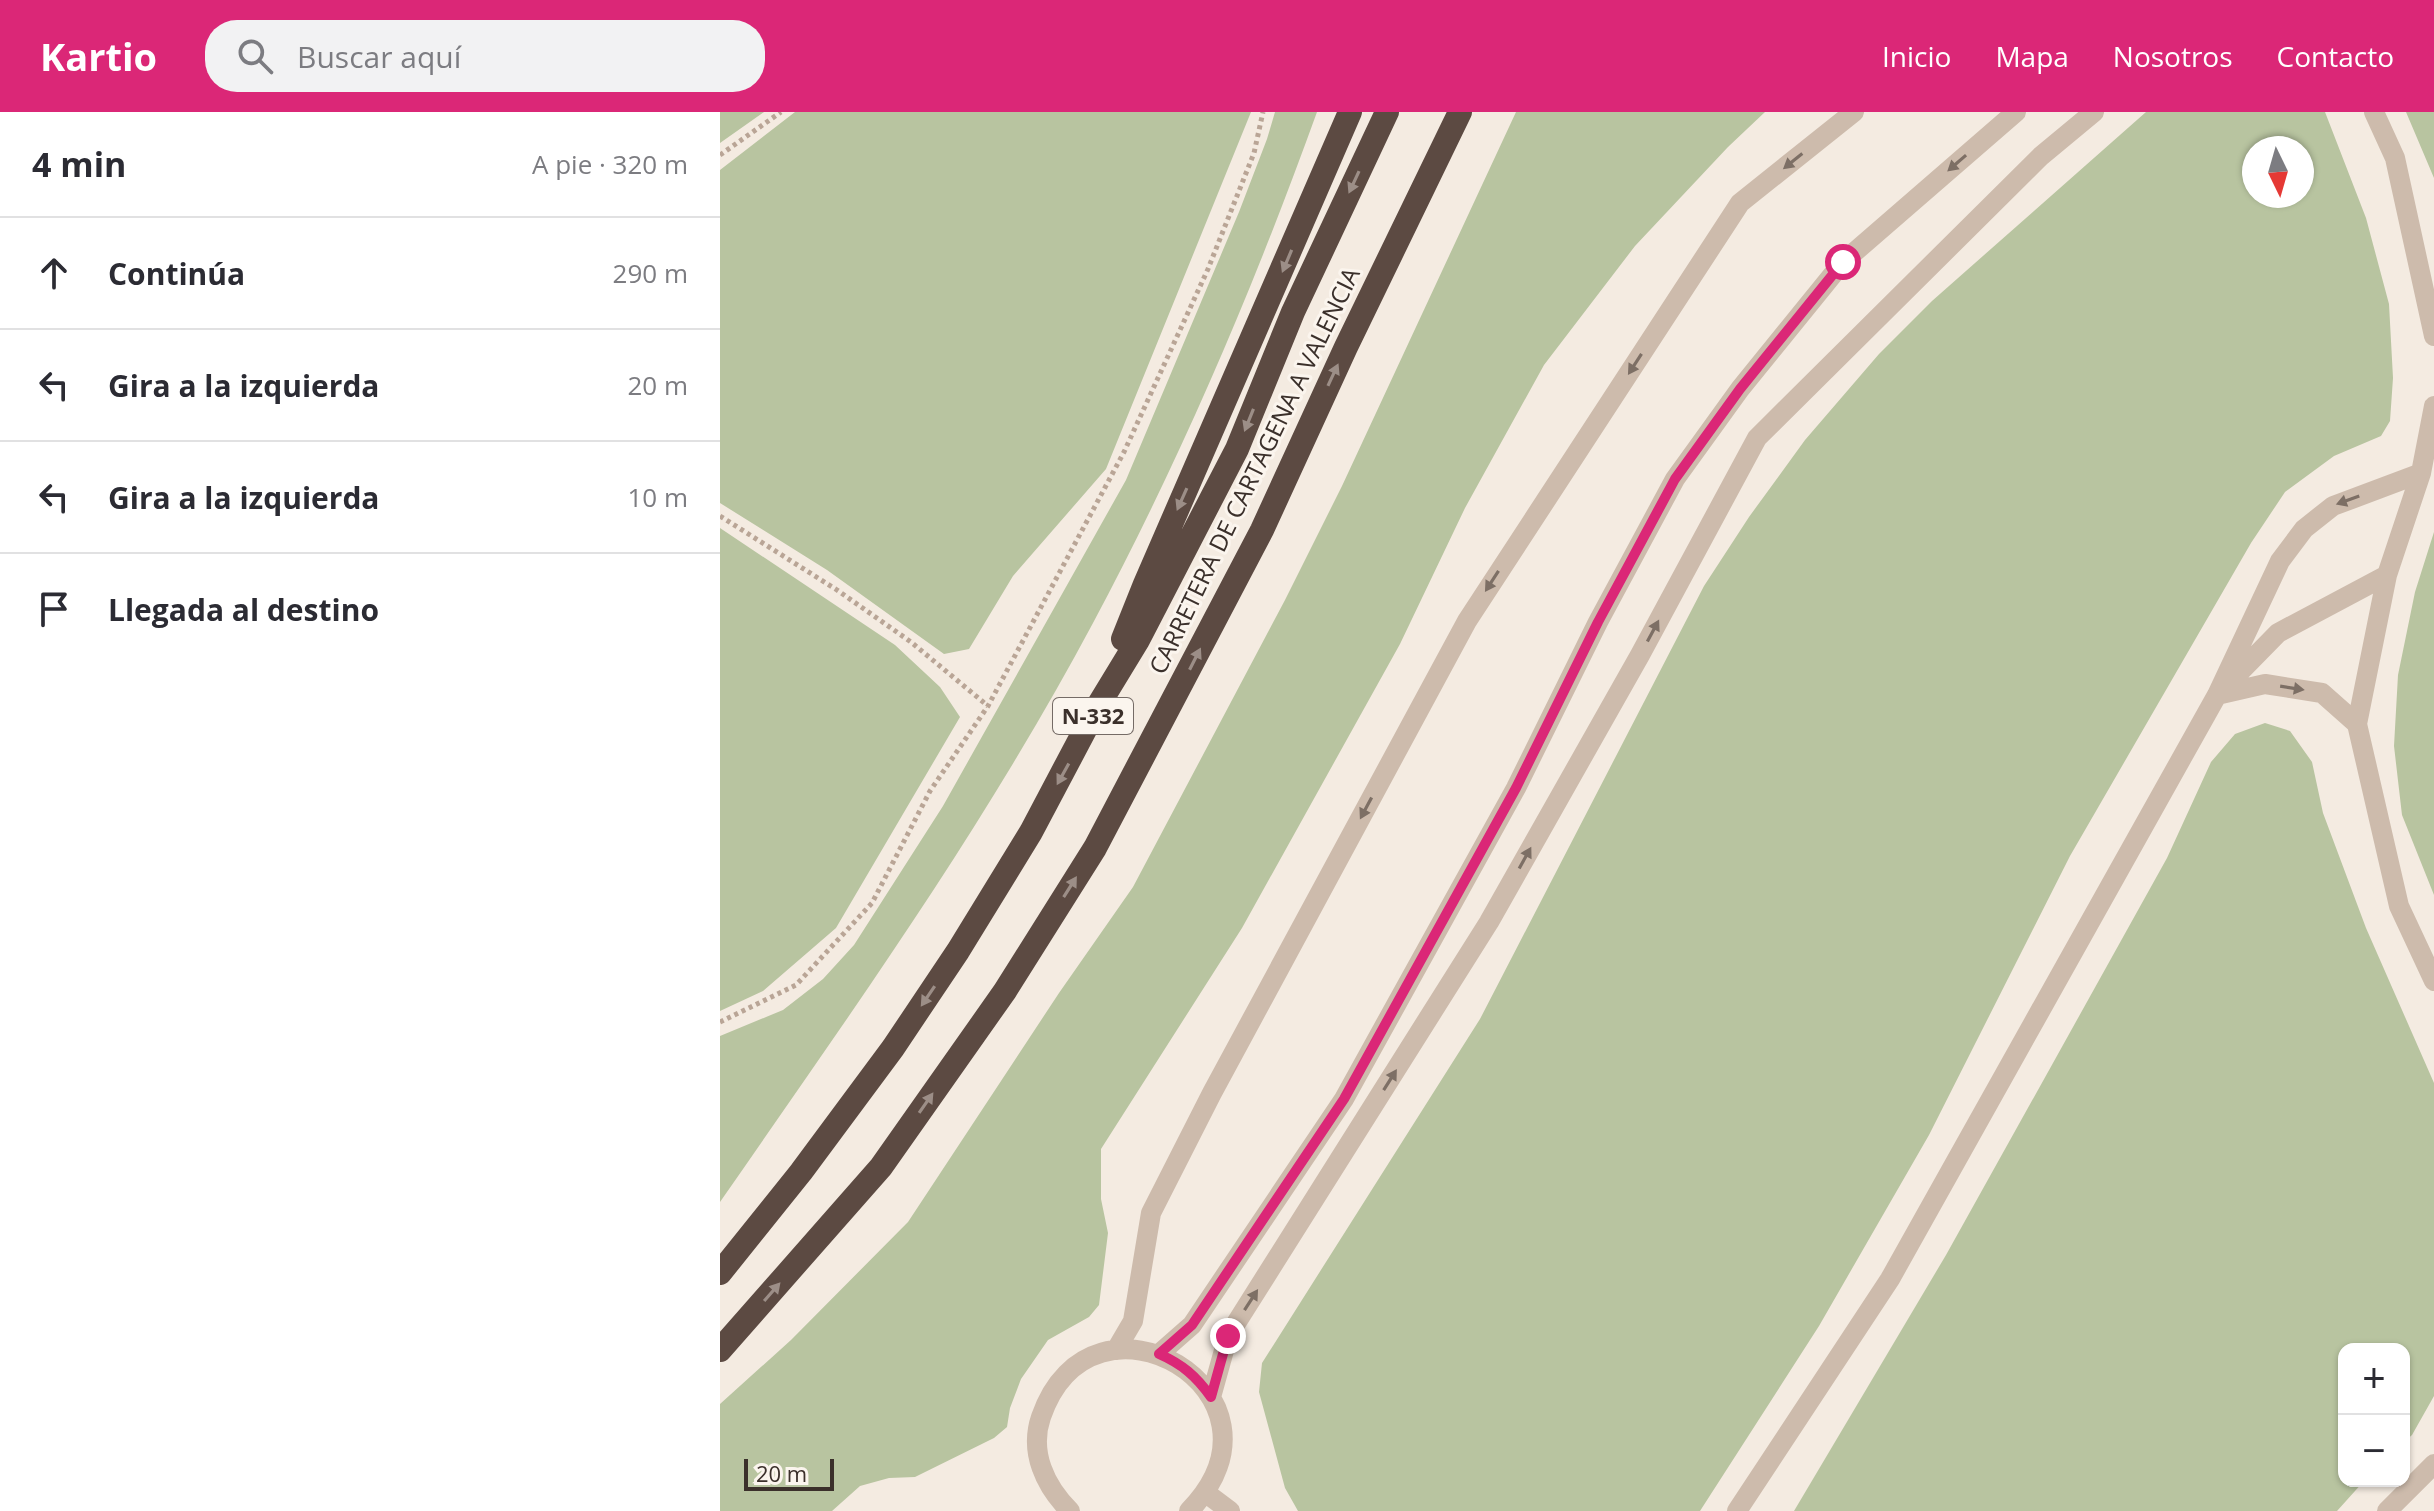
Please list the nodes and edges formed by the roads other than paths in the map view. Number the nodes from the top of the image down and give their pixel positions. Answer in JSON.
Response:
{"nodes":[{"id":1,"x":1350,"y":112,"type":"edge"},
{"id":2,"x":1387,"y":112,"type":"edge"},
{"id":3,"x":1460,"y":112,"type":"edge"},
{"id":4,"x":1854,"y":112,"type":"edge"},
{"id":5,"x":2016,"y":112,"type":"edge"},
{"id":6,"x":2094,"y":112,"type":"edge"},
{"id":7,"x":2374,"y":112,"type":"edge"},
{"id":8,"x":2434,"y":336,"type":"edge"},
{"id":9,"x":2434,"y":406,"type":"edge"},
{"id":10,"x":2421,"y":473,"type":"junction"},
{"id":11,"x":2387,"y":575,"type":"junction"},
{"id":12,"x":2217,"y":695,"type":"junction"},
{"id":13,"x":1096,"y":709,"type":"junction"},
{"id":14,"x":2357,"y":724,"type":"junction"},
{"id":15,"x":2434,"y":981,"type":"edge"},
{"id":16,"x":720,"y":1273,"type":"edge"},
{"id":17,"x":720,"y":1350,"type":"edge"},
{"id":18,"x":1116,"y":1350,"type":"junction"},
{"id":19,"x":1159,"y":1354,"type":"junction"},
{"id":20,"x":1211,"y":1397,"type":"junction"},
{"id":21,"x":2434,"y":1464,"type":"edge"},
{"id":22,"x":1206,"y":1493,"type":"junction"},
{"id":23,"x":1057,"y":1506,"type":"edge"},
{"id":24,"x":1189,"y":1511,"type":"edge"},
{"id":25,"x":1230,"y":1511,"type":"edge"},
{"id":26,"x":1737,"y":1511,"type":"edge"},
{"id":27,"x":2387,"y":1511,"type":"edge"}],
"edges":[{"from":1,"to":13,"type":"highway","one_way":true},
{"from":2,"to":13,"type":"highway","name":"CARRETERA DE CARTAGENA A VALENCIA","number":"N-332","one_way":true},
{"from":17,"to":3,"type":"highway","name":"CARRETERA DE CARTAGENA A VALENCIA","number":"N-332","one_way":true},
{"from":4,"to":18,"type":"lane","one_way":true},
{"from":5,"to":19,"type":"lane","one_way":true},
{"from":20,"to":6,"type":"lane","one_way":true},
{"from":7,"to":8,"type":"lane"},
{"from":9,"to":10,"type":"lane"},
{"from":10,"to":11,"type":"lane"},
{"from":10,"to":12,"type":"lane","one_way":true},
{"from":11,"to":12,"type":"lane"},
{"from":11,"to":14,"type":"lane"},
{"from":12,"to":14,"type":"lane","one_way":true},
{"from":12,"to":26,"type":"lane"},
{"from":13,"to":16,"type":"highway","name":"CARRETERA DE CARTAGENA A VALENCIA","number":"N-332","one_way":true},
{"from":14,"to":15,"type":"lane"},
{"from":18,"to":19,"type":"lane"},
{"from":18,"to":23,"type":"lane"},
{"from":19,"to":20,"type":"lane"},
{"from":20,"to":22,"type":"lane"},
{"from":21,"to":27,"type":"lane"},
{"from":22,"to":24,"type":"lane"},
{"from":22,"to":25,"type":"lane"}]}
